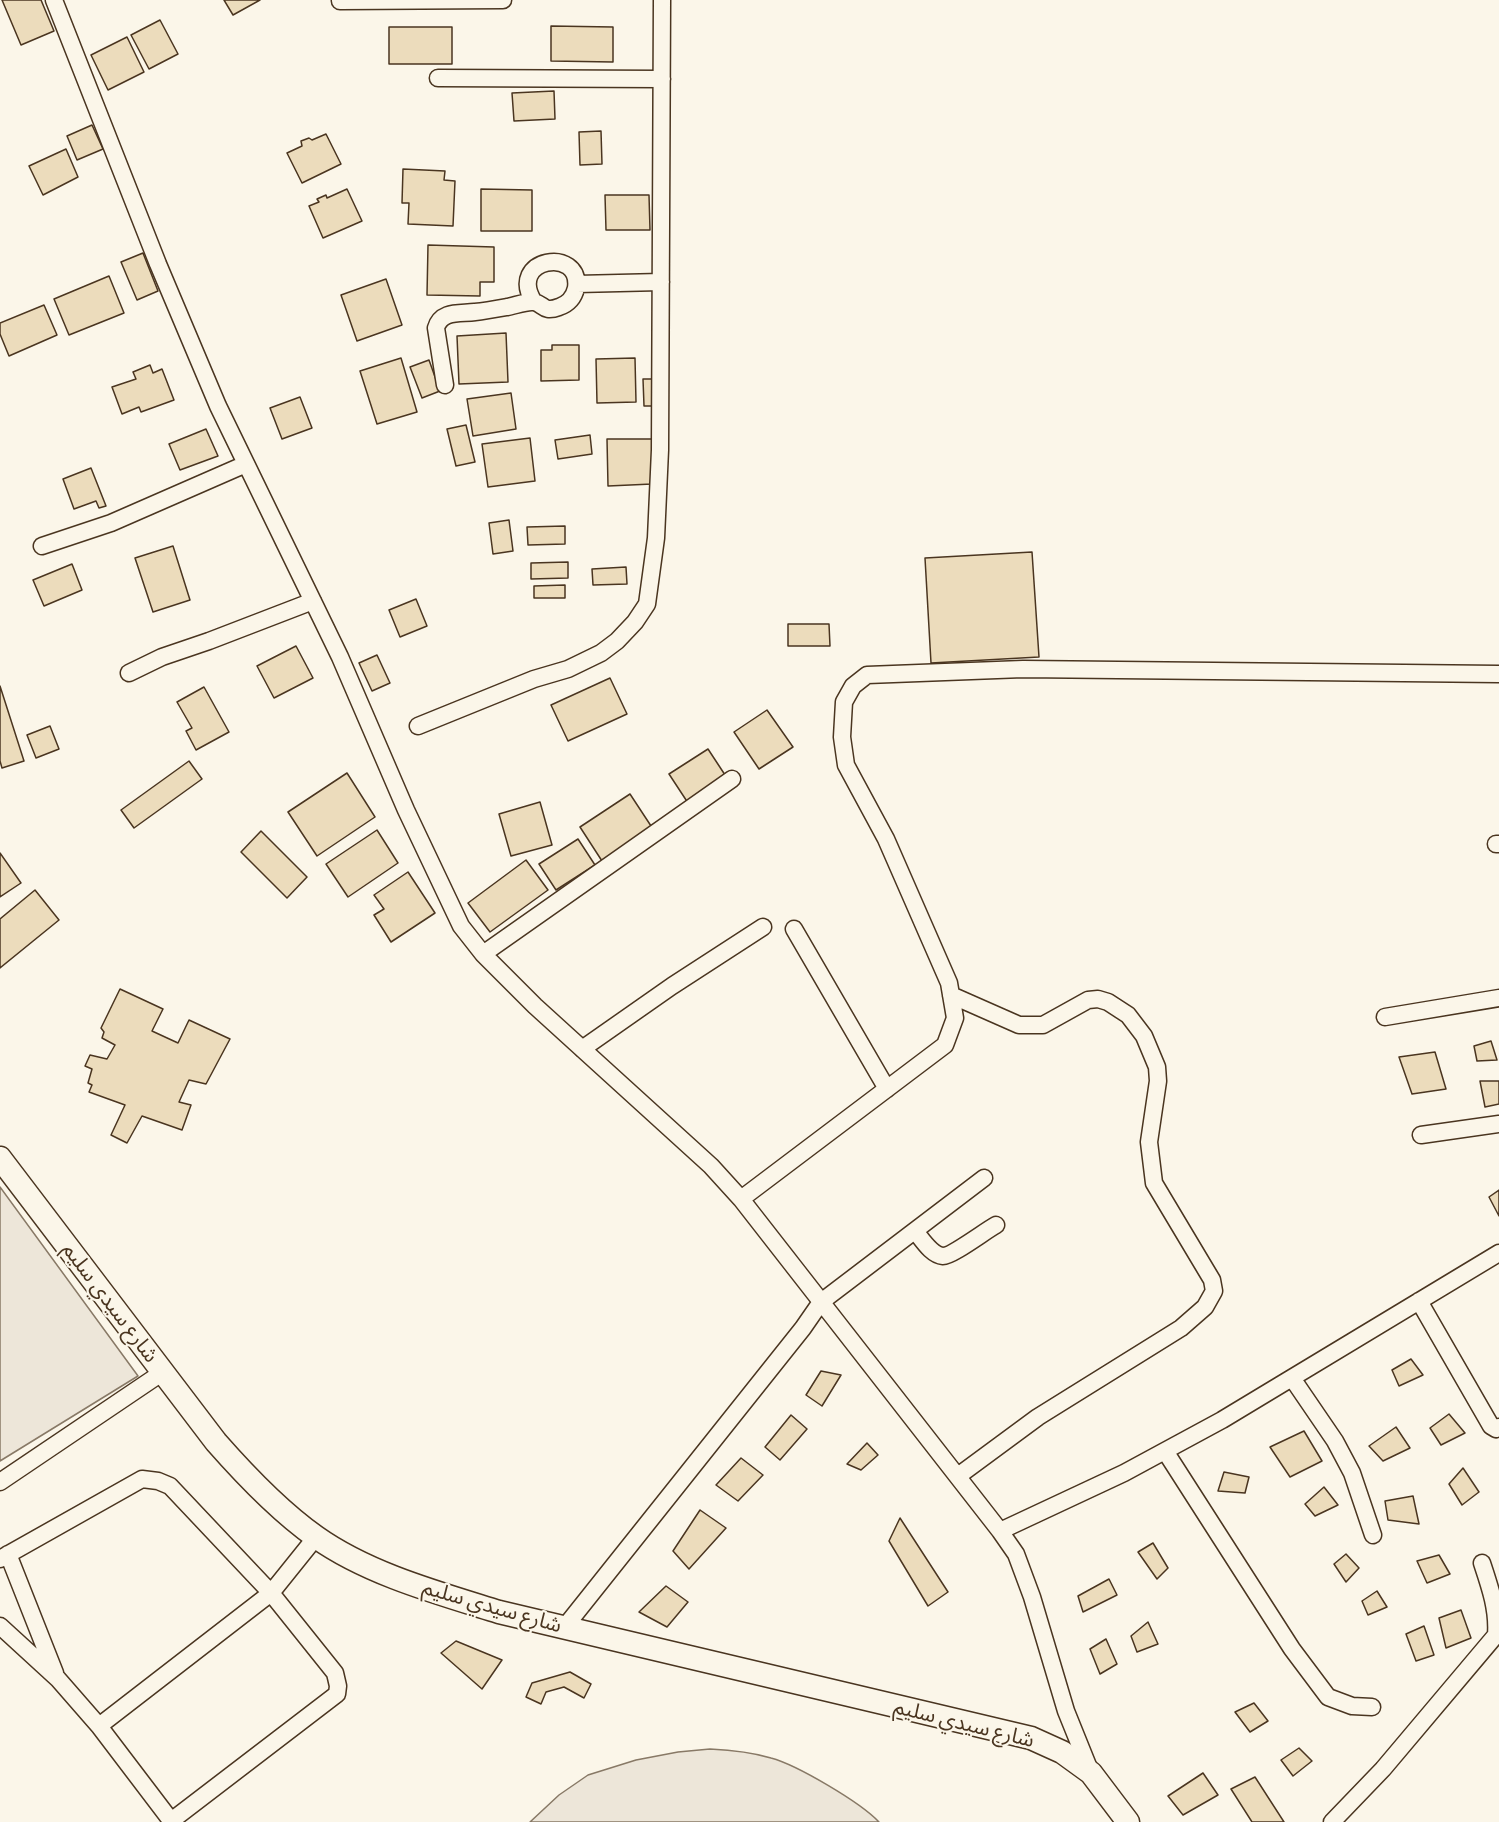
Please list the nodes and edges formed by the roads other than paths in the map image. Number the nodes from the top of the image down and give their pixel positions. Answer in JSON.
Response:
{"nodes":[{"id":1,"x":54,"y":0,"type":"edge"},
{"id":2,"x":503,"y":0,"type":"edge"},
{"id":3,"x":662,"y":0,"type":"edge"},
{"id":4,"x":340,"y":1,"type":"edge"},
{"id":5,"x":438,"y":78,"type":"dead end"},
{"id":6,"x":662,"y":79,"type":"junction"},
{"id":7,"x":661,"y":282,"type":"junction"},
{"id":8,"x":577,"y":284,"type":"junction"},
{"id":9,"x":534,"y":302,"type":"junction"},
{"id":10,"x":445,"y":385,"type":"dead end"},
{"id":11,"x":246,"y":464,"type":"junction"},
{"id":12,"x":42,"y":546,"type":"dead end"},
{"id":13,"x":312,"y":601,"type":"junction"},
{"id":14,"x":129,"y":673,"type":"dead end"},
{"id":15,"x":1499,"y":674,"type":"edge"},
{"id":16,"x":418,"y":726,"type":"dead end"},
{"id":17,"x":732,"y":779,"type":"dead end"},
{"id":18,"x":763,"y":927,"type":"dead end"},
{"id":19,"x":794,"y":929,"type":"dead end"},
{"id":20,"x":483,"y":954,"type":"junction"},
{"id":21,"x":951,"y":996,"type":"junction"},
{"id":22,"x":1499,"y":998,"type":"edge"},
{"id":23,"x":1385,"y":1017,"type":"dead end"},
{"id":24,"x":582,"y":1049,"type":"junction"},
{"id":25,"x":887,"y":1089,"type":"junction"},
{"id":26,"x":1499,"y":1124,"type":"edge"},
{"id":27,"x":1421,"y":1135,"type":"dead end"},
{"id":28,"x":0,"y":1158,"type":"edge"},
{"id":29,"x":984,"y":1178,"type":"dead end"},
{"id":30,"x":741,"y":1199,"type":"junction"},
{"id":31,"x":996,"y":1225,"type":"dead end"},
{"id":32,"x":915,"y":1231,"type":"junction"},
{"id":33,"x":1499,"y":1253,"type":"edge"},
{"id":34,"x":1419,"y":1300,"type":"junction"},
{"id":35,"x":821,"y":1302,"type":"junction"},
{"id":36,"x":163,"y":1372,"type":"junction"},
{"id":37,"x":1293,"y":1378,"type":"junction"},
{"id":38,"x":1499,"y":1427,"type":"edge"},
{"id":39,"x":1165,"y":1451,"type":"junction"},
{"id":40,"x":958,"y":1476,"type":"junction"},
{"id":41,"x":0,"y":1482,"type":"edge"},
{"id":42,"x":1000,"y":1531,"type":"junction"},
{"id":43,"x":1373,"y":1535,"type":"dead end"},
{"id":44,"x":316,"y":1537,"type":"junction"},
{"id":45,"x":4,"y":1556,"type":"edge"},
{"id":46,"x":1482,"y":1563,"type":"dead end"},
{"id":47,"x":271,"y":1593,"type":"junction"},
{"id":48,"x":0,"y":1626,"type":"edge"},
{"id":49,"x":564,"y":1628,"type":"junction"},
{"id":50,"x":58,"y":1679,"type":"junction"},
{"id":51,"x":1372,"y":1707,"type":"dead end"},
{"id":52,"x":99,"y":1726,"type":"junction"},
{"id":53,"x":1091,"y":1773,"type":"junction"},
{"id":54,"x":172,"y":1821,"type":"edge"},
{"id":55,"x":1128,"y":1822,"type":"edge"},
{"id":56,"x":1332,"y":1822,"type":"edge"}],
"edges":[{"from":1,"to":11,"type":"street"},
{"from":2,"to":4,"type":"street"},
{"from":3,"to":6,"type":"street"},
{"from":5,"to":6,"type":"street"},
{"from":6,"to":7,"type":"street"},
{"from":7,"to":8,"type":"street"},
{"from":7,"to":16,"type":"street"},
{"from":8,"to":9,"type":"street"},
{"from":8,"to":9,"type":"street"},
{"from":9,"to":10,"type":"street"},
{"from":11,"to":12,"type":"street"},
{"from":11,"to":13,"type":"street"},
{"from":13,"to":14,"type":"street"},
{"from":13,"to":20,"type":"street"},
{"from":15,"to":21,"type":"street"},
{"from":17,"to":20,"type":"street"},
{"from":18,"to":24,"type":"street"},
{"from":19,"to":25,"type":"street"},
{"from":20,"to":24,"type":"street"},
{"from":21,"to":25,"type":"street"},
{"from":21,"to":40,"type":"street"},
{"from":22,"to":23,"type":"street"},
{"from":24,"to":30,"type":"street"},
{"from":25,"to":30,"type":"street"},
{"from":26,"to":27,"type":"street"},
{"from":28,"to":36,"type":"main road","name":"شارع سيدي سليم"},
{"from":29,"to":32,"type":"street"},
{"from":30,"to":35,"type":"street"},
{"from":31,"to":32,"type":"street"},
{"from":32,"to":35,"type":"street"},
{"from":33,"to":34,"type":"street"},
{"from":34,"to":37,"type":"street"},
{"from":34,"to":38,"type":"street"},
{"from":35,"to":40,"type":"street"},
{"from":35,"to":49,"type":"street"},
{"from":36,"to":41,"type":"street"},
{"from":36,"to":44,"type":"main road","name":"شارع سيدي سليم"},
{"from":37,"to":39,"type":"street"},
{"from":37,"to":43,"type":"street"},
{"from":39,"to":42,"type":"street"},
{"from":39,"to":51,"type":"street"},
{"from":40,"to":42,"type":"street"},
{"from":42,"to":53,"type":"street"},
{"from":44,"to":47,"type":"street"},
{"from":44,"to":49,"type":"main road","name":"شارع سيدي سليم"},
{"from":45,"to":47,"type":"street"},
{"from":45,"to":50,"type":"street"},
{"from":46,"to":56,"type":"street"},
{"from":47,"to":52,"type":"street"},
{"from":47,"to":54,"type":"street"},
{"from":48,"to":50,"type":"street"},
{"from":49,"to":53,"type":"main road","name":"شارع سيدي سليم"},
{"from":50,"to":52,"type":"street"},
{"from":52,"to":54,"type":"street"},
{"from":53,"to":55,"type":"main road","name":"شارع سيدي سليم"}]}
